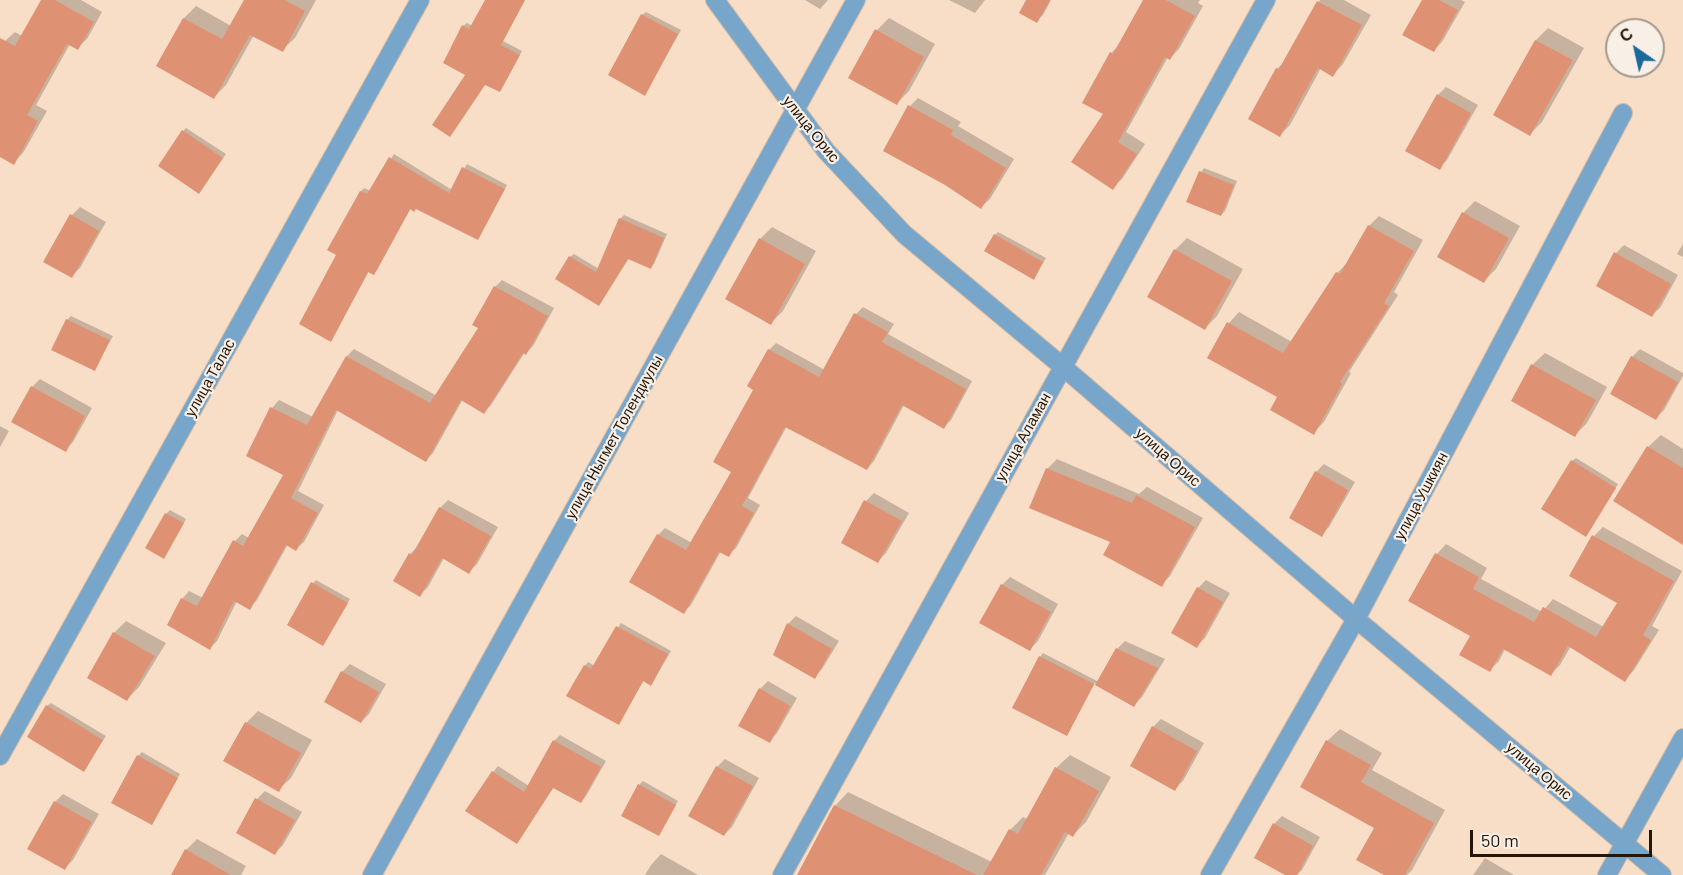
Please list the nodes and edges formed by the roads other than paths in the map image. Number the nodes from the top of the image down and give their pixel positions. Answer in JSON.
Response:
{"nodes":[{"id":1,"x":420,"y":0,"type":"edge"},
{"id":2,"x":715,"y":0,"type":"edge"},
{"id":3,"x":855,"y":0,"type":"edge"},
{"id":4,"x":1266,"y":0,"type":"edge"},
{"id":5,"x":795,"y":110,"type":"junction"},
{"id":6,"x":1623,"y":113,"type":"dead end"},
{"id":7,"x":1062,"y":366,"type":"junction"},
{"id":8,"x":1356,"y":619,"type":"junction"},
{"id":9,"x":1683,"y":738,"type":"edge"},
{"id":10,"x":0,"y":756,"type":"edge"},
{"id":11,"x":1626,"y":842,"type":"junction"},
{"id":12,"x":372,"y":875,"type":"edge"},
{"id":13,"x":782,"y":875,"type":"edge"},
{"id":14,"x":1210,"y":875,"type":"edge"},
{"id":15,"x":1607,"y":875,"type":"edge"},
{"id":16,"x":1662,"y":875,"type":"edge"}],
"edges":[{"from":1,"to":10,"type":"street","name":"улица Талас"},
{"from":2,"to":5,"type":"street","name":"улица Орис"},
{"from":3,"to":5,"type":"street","name":"улица Ныгмет Толендиулы"},
{"from":4,"to":7,"type":"street","name":"улица Аламан"},
{"from":5,"to":7,"type":"street","name":"улица Орис"},
{"from":5,"to":12,"type":"street","name":"улица Ныгмет Толендиулы"},
{"from":6,"to":8,"type":"street","name":"улица Ушкиян"},
{"from":7,"to":8,"type":"street","name":"улица Орис"},
{"from":7,"to":13,"type":"street","name":"улица Аламан"},
{"from":8,"to":11,"type":"street","name":"улица Орис"},
{"from":8,"to":14,"type":"street","name":"улица Ушкиян"},
{"from":9,"to":11,"type":"street"},
{"from":11,"to":15,"type":"street"},
{"from":11,"to":16,"type":"street","name":"улица Орис"}]}
